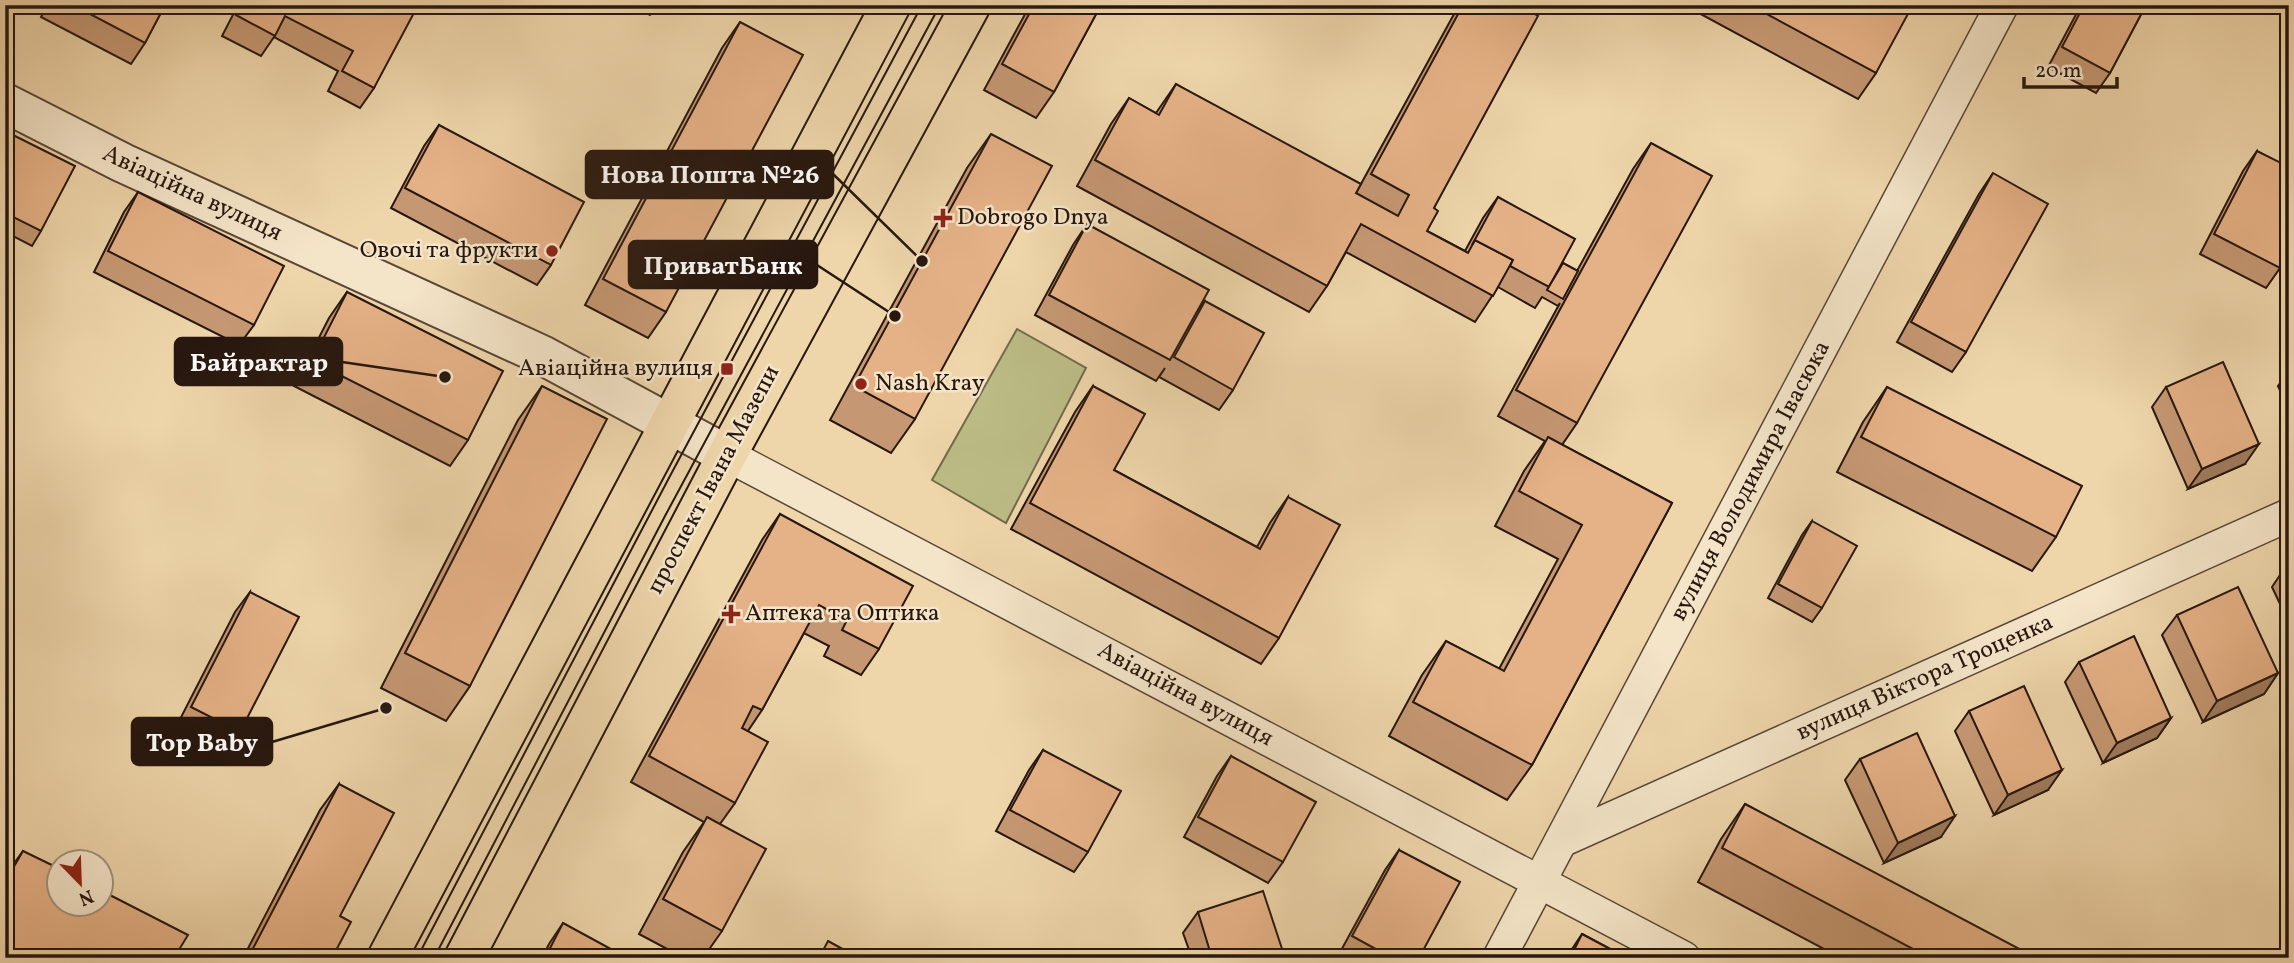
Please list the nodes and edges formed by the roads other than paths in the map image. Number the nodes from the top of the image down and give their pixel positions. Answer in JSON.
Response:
{"nodes":[{"id":1,"x":891,"y":5,"type":"edge"},
{"id":2,"x":971,"y":5,"type":"edge"},
{"id":3,"x":2002,"y":5,"type":"edge"},
{"id":4,"x":5,"y":103,"type":"edge"},
{"id":5,"x":669,"y":424,"type":"junction"},
{"id":6,"x":727,"y":455,"type":"junction"},
{"id":7,"x":2289,"y":515,"type":"edge"},
{"id":8,"x":1561,"y":841,"type":"junction"},
{"id":9,"x":1539,"y":881,"type":"junction"},
{"id":10,"x":387,"y":958,"type":"edge"},
{"id":11,"x":464,"y":958,"type":"edge"},
{"id":12,"x":1499,"y":958,"type":"edge"},
{"id":13,"x":1684,"y":958,"type":"edge"}],
"edges":[{"from":1,"to":5,"type":"highway"},
{"from":2,"to":6,"type":"highway","name":"проспект Івана Мазепи"},
{"from":3,"to":8,"type":"street","name":"вулиця Володимира Івасюка"},
{"from":4,"to":5,"type":"street","name":"Авіаційна вулиця"},
{"from":5,"to":6,"type":"street","name":"Авіаційна вулиця"},
{"from":5,"to":10,"type":"highway"},
{"from":6,"to":9,"type":"street","name":"Авіаційна вулиця"},
{"from":6,"to":11,"type":"highway","name":"проспект Івана Мазепи"},
{"from":7,"to":8,"type":"street","name":"вулиця Віктора Троценка"},
{"from":8,"to":9,"type":"street","name":"вулиця Володимира Івасюка"},
{"from":9,"to":12,"type":"street","name":"вулиця Володимира Івасюка"},
{"from":9,"to":13,"type":"street","name":"Авіаційна вулиця"}]}
